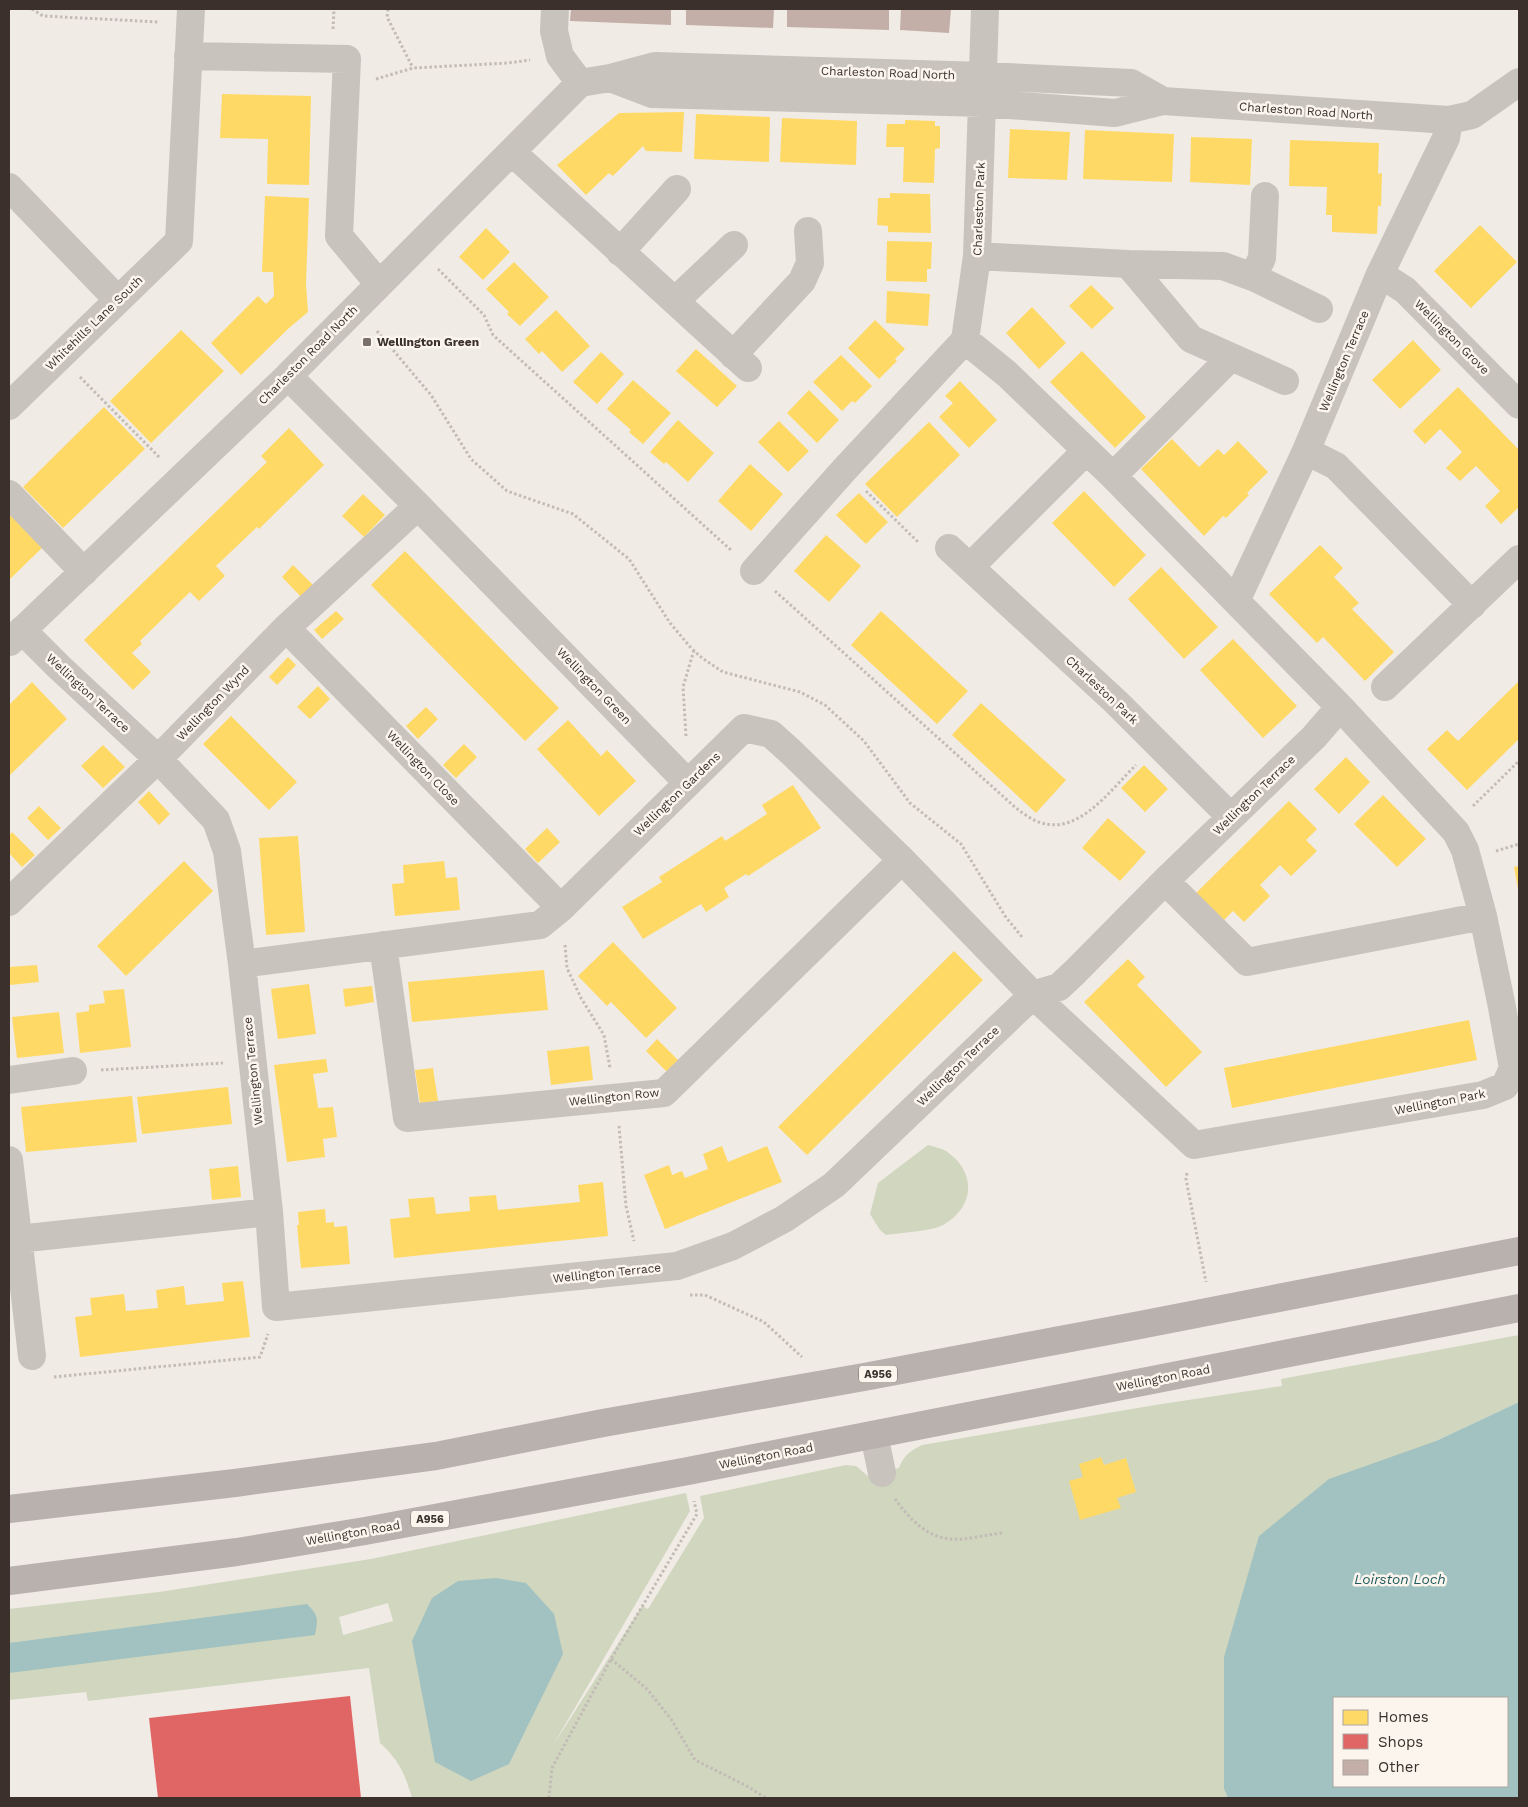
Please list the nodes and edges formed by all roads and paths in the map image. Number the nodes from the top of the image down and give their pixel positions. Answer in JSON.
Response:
{"nodes":[{"id":1,"x":32,"y":9,"type":"edge"},
{"id":2,"x":388,"y":9,"type":"edge"},
{"id":3,"x":555,"y":9,"type":"edge"},
{"id":4,"x":985,"y":9,"type":"edge"},
{"id":5,"x":190,"y":16,"type":"edge"},
{"id":6,"x":188,"y":56,"type":"junction"},
{"id":7,"x":560,"y":56,"type":"junction"},
{"id":8,"x":414,"y":68,"type":"junction"},
{"id":9,"x":984,"y":76,"type":"junction"},
{"id":10,"x":610,"y":78,"type":"junction"},
{"id":11,"x":1519,"y":82,"type":"edge"},
{"id":12,"x":580,"y":83,"type":"junction"},
{"id":13,"x":346,"y":87,"type":"junction"},
{"id":14,"x":1163,"y":101,"type":"junction"},
{"id":15,"x":983,"y":103,"type":"junction"},
{"id":16,"x":1449,"y":120,"type":"junction"},
{"id":17,"x":513,"y":152,"type":"junction"},
{"id":18,"x":9,"y":187,"type":"edge"},
{"id":19,"x":677,"y":189,"type":"dead end"},
{"id":20,"x":1265,"y":196,"type":"dead end"},
{"id":21,"x":808,"y":231,"type":"dead end"},
{"id":22,"x":734,"y":244,"type":"dead end"},
{"id":23,"x":620,"y":252,"type":"junction"},
{"id":24,"x":977,"y":256,"type":"junction"},
{"id":25,"x":1128,"y":264,"type":"junction"},
{"id":26,"x":1380,"y":274,"type":"junction"},
{"id":27,"x":1253,"y":277,"type":"junction"},
{"id":28,"x":379,"y":284,"type":"junction"},
{"id":29,"x":118,"y":300,"type":"junction"},
{"id":30,"x":676,"y":300,"type":"junction"},
{"id":31,"x":1319,"y":309,"type":"dead end"},
{"id":32,"x":354,"y":310,"type":"junction"},
{"id":33,"x":965,"y":340,"type":"junction"},
{"id":34,"x":59,"y":356,"type":"junction"},
{"id":35,"x":1231,"y":357,"type":"junction"},
{"id":36,"x":288,"y":376,"type":"junction"},
{"id":37,"x":1285,"y":381,"type":"dead end"},
{"id":38,"x":1519,"y":405,"type":"edge"},
{"id":39,"x":9,"y":406,"type":"edge"},
{"id":40,"x":1306,"y":451,"type":"junction"},
{"id":41,"x":1086,"y":452,"type":"junction"},
{"id":42,"x":844,"y":470,"type":"junction"},
{"id":43,"x":1113,"y":476,"type":"junction"},
{"id":44,"x":181,"y":480,"type":"junction"},
{"id":45,"x":9,"y":494,"type":"edge"},
{"id":46,"x":418,"y":506,"type":"junction"},
{"id":47,"x":948,"y":548,"type":"joint"},
{"id":48,"x":1519,"y":559,"type":"edge"},
{"id":49,"x":970,"y":567,"type":"junction"},
{"id":50,"x":754,"y":571,"type":"dead end"},
{"id":51,"x":84,"y":572,"type":"junction"},
{"id":52,"x":1236,"y":601,"type":"junction"},
{"id":53,"x":1472,"y":605,"type":"junction"},
{"id":54,"x":286,"y":628,"type":"junction"},
{"id":55,"x":15,"y":637,"type":"edge"},
{"id":56,"x":694,"y":650,"type":"junction"},
{"id":57,"x":1385,"y":687,"type":"dead end"},
{"id":58,"x":1340,"y":707,"type":"junction"},
{"id":59,"x":158,"y":758,"type":"junction"},
{"id":60,"x":1519,"y":761,"type":"edge"},
{"id":61,"x":688,"y":783,"type":"junction"},
{"id":62,"x":1231,"y":817,"type":"junction"},
{"id":63,"x":1452,"y":827,"type":"junction"},
{"id":64,"x":902,"y":860,"type":"junction"},
{"id":65,"x":1164,"y":881,"type":"junction"},
{"id":66,"x":9,"y":902,"type":"edge"},
{"id":67,"x":561,"y":908,"type":"junction"},
{"id":68,"x":1483,"y":916,"type":"junction"},
{"id":69,"x":383,"y":945,"type":"junction"},
{"id":70,"x":242,"y":964,"type":"junction"},
{"id":71,"x":1010,"y":971,"type":"junction"},
{"id":72,"x":1033,"y":995,"type":"junction"},
{"id":73,"x":1510,"y":1000,"type":"edge"},
{"id":74,"x":253,"y":1062,"type":"junction"},
{"id":75,"x":73,"y":1071,"type":"joint"},
{"id":76,"x":9,"y":1080,"type":"edge"},
{"id":77,"x":616,"y":1098,"type":"junction"},
{"id":78,"x":1194,"y":1145,"type":"junction"},
{"id":79,"x":9,"y":1160,"type":"edge"},
{"id":80,"x":269,"y":1212,"type":"junction"},
{"id":81,"x":18,"y":1239,"type":"junction"},
{"id":82,"x":1519,"y":1251,"type":"edge"},
{"id":83,"x":640,"y":1270,"type":"junction"},
{"id":84,"x":1207,"y":1286,"type":"dead end"},
{"id":85,"x":686,"y":1295,"type":"dead end"},
{"id":86,"x":276,"y":1307,"type":"junction"},
{"id":87,"x":1519,"y":1308,"type":"edge"},
{"id":88,"x":32,"y":1356,"type":"dead end"},
{"id":89,"x":808,"y":1363,"type":"dead end"},
{"id":90,"x":48,"y":1377,"type":"dead end"},
{"id":91,"x":874,"y":1435,"type":"junction"},
{"id":92,"x":882,"y":1473,"type":"joint"},
{"id":93,"x":694,"y":1502,"type":"dead end"},
{"id":94,"x":9,"y":1508,"type":"edge"},
{"id":95,"x":1003,"y":1533,"type":"dead end"},
{"id":96,"x":9,"y":1581,"type":"edge"},
{"id":97,"x":611,"y":1659,"type":"junction"},
{"id":98,"x":549,"y":1798,"type":"edge"},
{"id":99,"x":766,"y":1798,"type":"edge"}],
"edges":[{"from":1,"to":5,"type":"path"},
{"from":2,"to":8,"type":"path"},
{"from":3,"to":7,"type":"street"},
{"from":4,"to":9,"type":"street","name":"Charleston Park"},
{"from":5,"to":6,"type":"street"},
{"from":6,"to":13,"type":"street"},
{"from":6,"to":29,"type":"street","name":"Whitehills Lane South"},
{"from":7,"to":8,"type":"path"},
{"from":7,"to":12,"type":"street"},
{"from":8,"to":13,"type":"path"},
{"from":9,"to":10,"type":"street","name":"Charleston Road North"},
{"from":9,"to":14,"type":"street","name":"Charleston Road North"},
{"from":9,"to":15,"type":"street","name":"Charleston Park"},
{"from":10,"to":12,"type":"street","name":"Charleston Road North"},
{"from":10,"to":15,"type":"street","name":"Charleston Road North"},
{"from":11,"to":16,"type":"street","name":"Charleston Road North"},
{"from":12,"to":17,"type":"street","name":"Charleston Road North"},
{"from":13,"to":28,"type":"street"},
{"from":14,"to":15,"type":"street","name":"Charleston Road North"},
{"from":14,"to":16,"type":"street","name":"Charleston Road North"},
{"from":15,"to":24,"type":"street","name":"Charleston Park"},
{"from":16,"to":26,"type":"street","name":"Wellington Terrace"},
{"from":17,"to":23,"type":"street"},
{"from":17,"to":28,"type":"street","name":"Charleston Road North"},
{"from":18,"to":29,"type":"street"},
{"from":19,"to":23,"type":"street"},
{"from":20,"to":27,"type":"street"},
{"from":21,"to":30,"type":"street"},
{"from":22,"to":30,"type":"street"},
{"from":23,"to":30,"type":"street"},
{"from":24,"to":25,"type":"street"},
{"from":24,"to":33,"type":"street","name":"Charleston Park"},
{"from":25,"to":27,"type":"street"},
{"from":25,"to":35,"type":"street"},
{"from":26,"to":38,"type":"street","name":"Wellington Grove"},
{"from":26,"to":40,"type":"street","name":"Wellington Terrace"},
{"from":27,"to":31,"type":"street"},
{"from":28,"to":32,"type":"street","name":"Charleston Road North"},
{"from":29,"to":34,"type":"street","name":"Whitehills Lane South"},
{"from":32,"to":36,"type":"street","name":"Charleston Road North"},
{"from":32,"to":56,"type":"path"},
{"from":33,"to":41,"type":"street"},
{"from":33,"to":42,"type":"street"},
{"from":34,"to":39,"type":"street","name":"Whitehills Lane South"},
{"from":34,"to":44,"type":"path"},
{"from":35,"to":37,"type":"street"},
{"from":35,"to":43,"type":"street"},
{"from":36,"to":44,"type":"street","name":"Charleston Road North"},
{"from":36,"to":46,"type":"street","name":"Wellington Green"},
{"from":40,"to":52,"type":"street","name":"Wellington Terrace"},
{"from":40,"to":53,"type":"street"},
{"from":41,"to":43,"type":"street"},
{"from":41,"to":49,"type":"street"},
{"from":42,"to":47,"type":"path"},
{"from":42,"to":50,"type":"street"},
{"from":43,"to":52,"type":"street"},
{"from":44,"to":51,"type":"street","name":"Charleston Road North"},
{"from":45,"to":51,"type":"street"},
{"from":46,"to":54,"type":"street","name":"Wellington Wynd"},
{"from":46,"to":61,"type":"street","name":"Wellington Green"},
{"from":47,"to":49,"type":"street","name":"Charleston Park"},
{"from":48,"to":53,"type":"street"},
{"from":49,"to":62,"type":"street","name":"Charleston Park"},
{"from":51,"to":55,"type":"street","name":"Charleston Road North"},
{"from":52,"to":58,"type":"street"},
{"from":53,"to":57,"type":"street"},
{"from":54,"to":59,"type":"street","name":"Wellington Wynd"},
{"from":54,"to":67,"type":"street","name":"Wellington Close"},
{"from":55,"to":59,"type":"street","name":"Wellington Terrace"},
{"from":56,"to":61,"type":"path"},
{"from":56,"to":71,"type":"path"},
{"from":58,"to":62,"type":"street","name":"Wellington Terrace"},
{"from":58,"to":63,"type":"street","name":"Wellington Park"},
{"from":59,"to":66,"type":"street","name":"Wellington Wynd"},
{"from":59,"to":70,"type":"street","name":"Wellington Terrace"},
{"from":60,"to":63,"type":"path"},
{"from":61,"to":64,"type":"street","name":"Wellington Gardens"},
{"from":61,"to":67,"type":"street","name":"Wellington Gardens"},
{"from":62,"to":65,"type":"street","name":"Wellington Terrace"},
{"from":63,"to":68,"type":"street","name":"Wellington Park"},
{"from":64,"to":71,"type":"street","name":"Wellington Gardens"},
{"from":64,"to":77,"type":"street","name":"Wellington Row"},
{"from":65,"to":68,"type":"street"},
{"from":65,"to":72,"type":"street","name":"Wellington Terrace"},
{"from":67,"to":69,"type":"street","name":"Wellington Gardens"},
{"from":67,"to":77,"type":"path"},
{"from":68,"to":73,"type":"street","name":"Wellington Park"},
{"from":69,"to":70,"type":"street","name":"Wellington Gardens"},
{"from":69,"to":77,"type":"street","name":"Wellington Row"},
{"from":70,"to":74,"type":"street","name":"Wellington Terrace"},
{"from":71,"to":72,"type":"street","name":"Wellington Gardens"},
{"from":72,"to":78,"type":"street"},
{"from":72,"to":83,"type":"street","name":"Wellington Terrace"},
{"from":73,"to":78,"type":"street","name":"Wellington Park"},
{"from":74,"to":75,"type":"path"},
{"from":74,"to":80,"type":"street","name":"Wellington Terrace"},
{"from":75,"to":76,"type":"street"},
{"from":77,"to":83,"type":"path"},
{"from":78,"to":84,"type":"path"},
{"from":79,"to":81,"type":"street"},
{"from":80,"to":81,"type":"street"},
{"from":80,"to":86,"type":"street","name":"Wellington Terrace"},
{"from":81,"to":88,"type":"street"},
{"from":82,"to":94,"type":"main road","number":"A956"},
{"from":83,"to":86,"type":"street","name":"Wellington Terrace"},
{"from":85,"to":89,"type":"path"},
{"from":86,"to":90,"type":"path"},
{"from":87,"to":91,"type":"main road","name":"Wellington Road","number":"A956"},
{"from":91,"to":92,"type":"street"},
{"from":91,"to":96,"type":"main road","name":"Wellington Road","number":"A956"},
{"from":92,"to":95,"type":"path"},
{"from":93,"to":97,"type":"path"},
{"from":97,"to":98,"type":"path"},
{"from":97,"to":99,"type":"path"}]}
